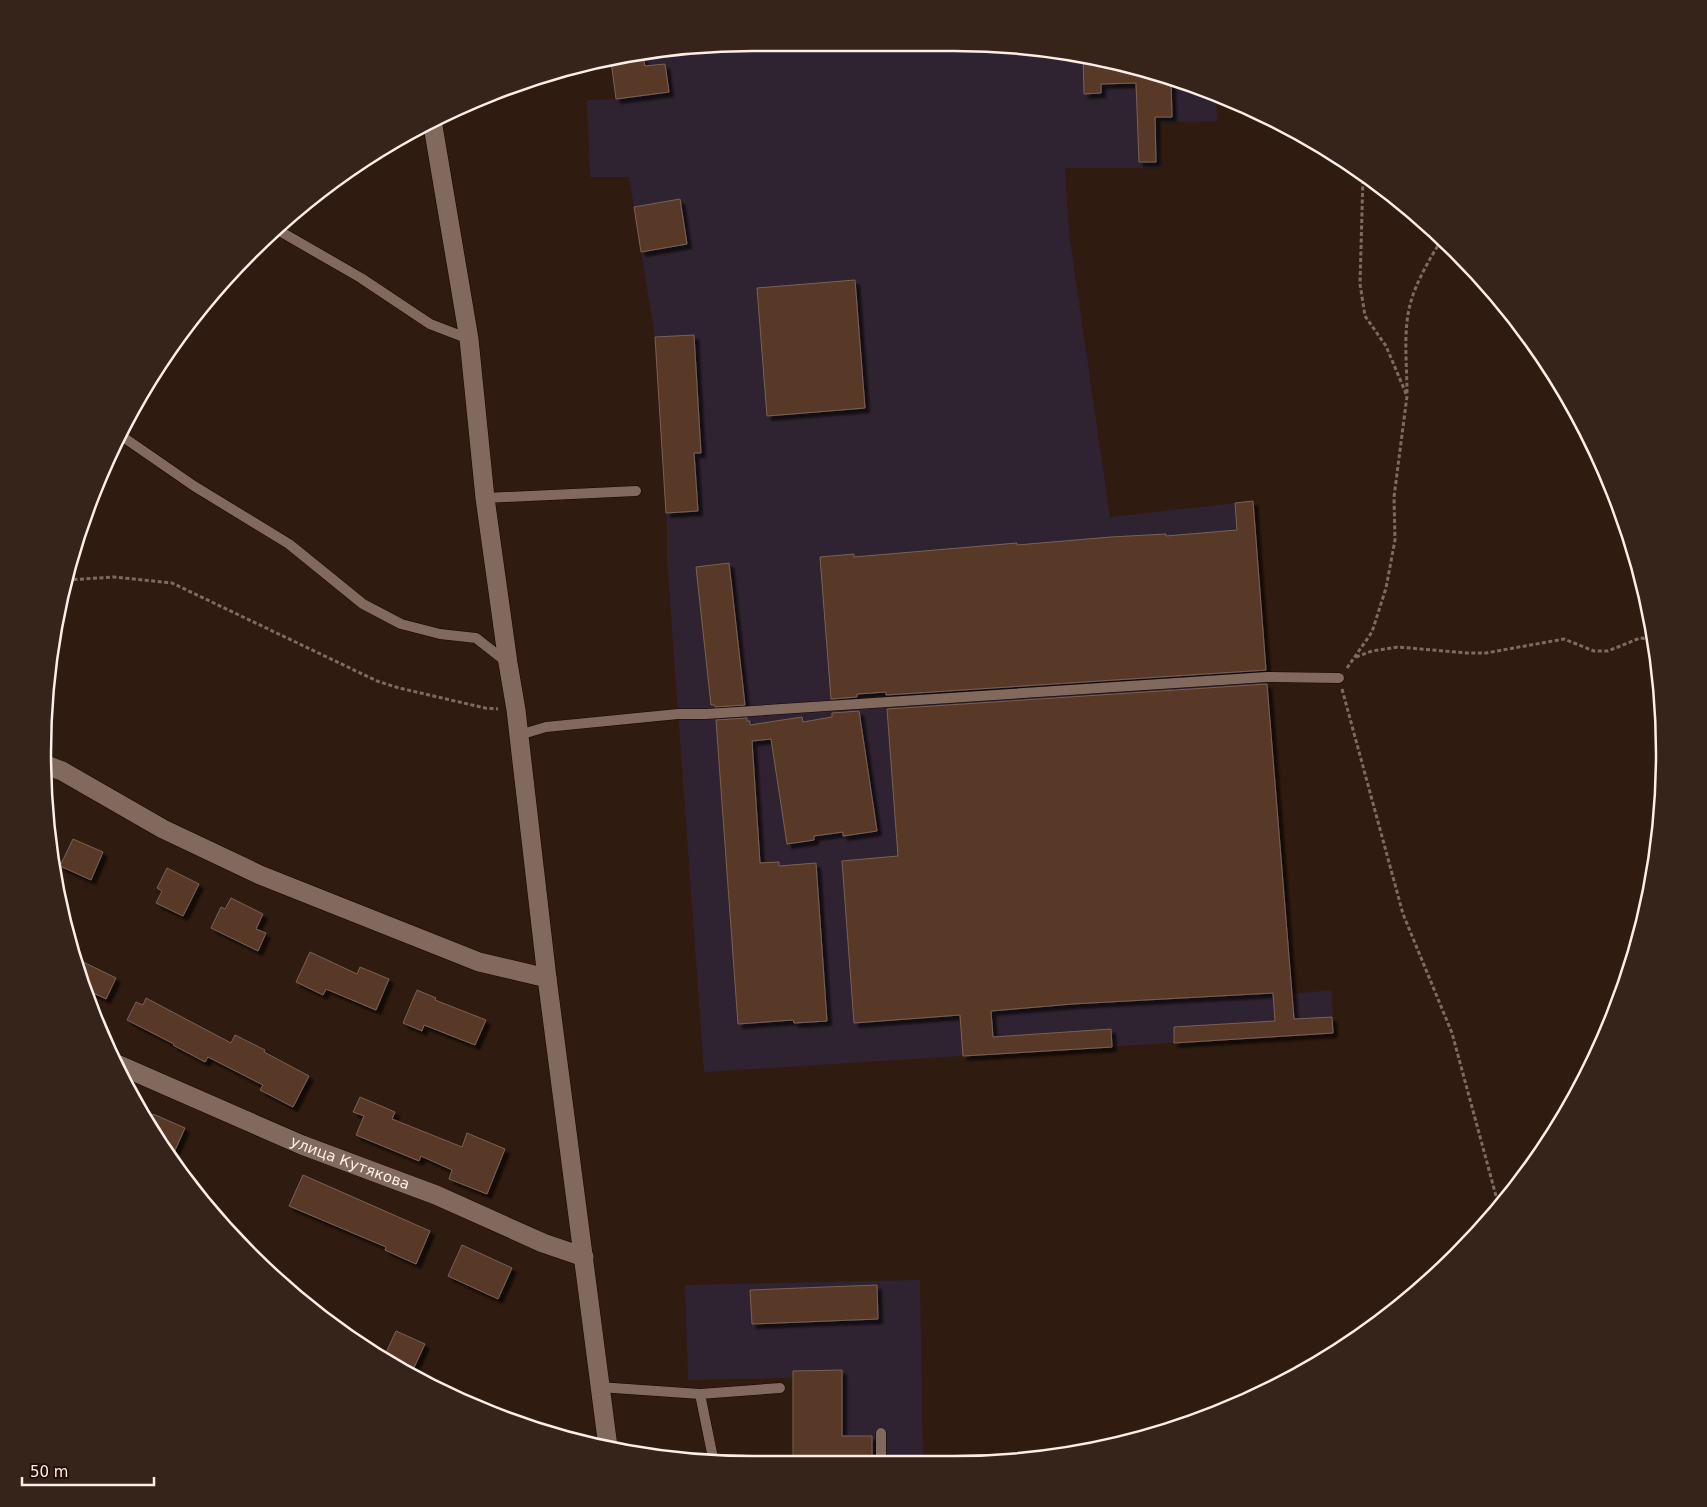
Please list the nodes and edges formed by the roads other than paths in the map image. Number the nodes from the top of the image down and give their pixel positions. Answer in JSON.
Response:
{"nodes":[{"id":1,"x":433,"y":129,"type":"edge"},
{"id":2,"x":283,"y":232,"type":"edge"},
{"id":3,"x":469,"y":339,"type":"junction"},
{"id":4,"x":126,"y":439,"type":"edge"},
{"id":5,"x":636,"y":491,"type":"dead end"},
{"id":6,"x":485,"y":498,"type":"junction"},
{"id":7,"x":508,"y":663,"type":"junction"},
{"id":8,"x":1340,"y":678,"type":"road end"},
{"id":9,"x":519,"y":735,"type":"junction"},
{"id":10,"x":52,"y":767,"type":"edge"},
{"id":11,"x":547,"y":978,"type":"junction"},
{"id":12,"x":125,"y":1067,"type":"edge"},
{"id":13,"x":584,"y":1257,"type":"junction"},
{"id":14,"x":599,"y":1387,"type":"junction"},
{"id":15,"x":780,"y":1388,"type":"dead end"},
{"id":16,"x":700,"y":1394,"type":"junction"},
{"id":17,"x":881,"y":1433,"type":"dead end"},
{"id":18,"x":607,"y":1440,"type":"edge"},
{"id":19,"x":712,"y":1454,"type":"edge"},
{"id":20,"x":881,"y":1456,"type":"edge"}],
"edges":[{"from":1,"to":3,"type":"street"},
{"from":2,"to":3,"type":"lane"},
{"from":3,"to":6,"type":"street"},
{"from":4,"to":7,"type":"lane"},
{"from":5,"to":6,"type":"lane"},
{"from":6,"to":7,"type":"street"},
{"from":7,"to":9,"type":"street"},
{"from":8,"to":9,"type":"lane"},
{"from":9,"to":11,"type":"street"},
{"from":10,"to":11,"type":"street"},
{"from":11,"to":13,"type":"street"},
{"from":12,"to":13,"type":"street","name":"улица Кутякова"},
{"from":13,"to":14,"type":"street"},
{"from":14,"to":16,"type":"lane"},
{"from":14,"to":18,"type":"street"},
{"from":15,"to":16,"type":"lane"},
{"from":16,"to":19,"type":"lane"},
{"from":17,"to":20,"type":"lane"}]}
